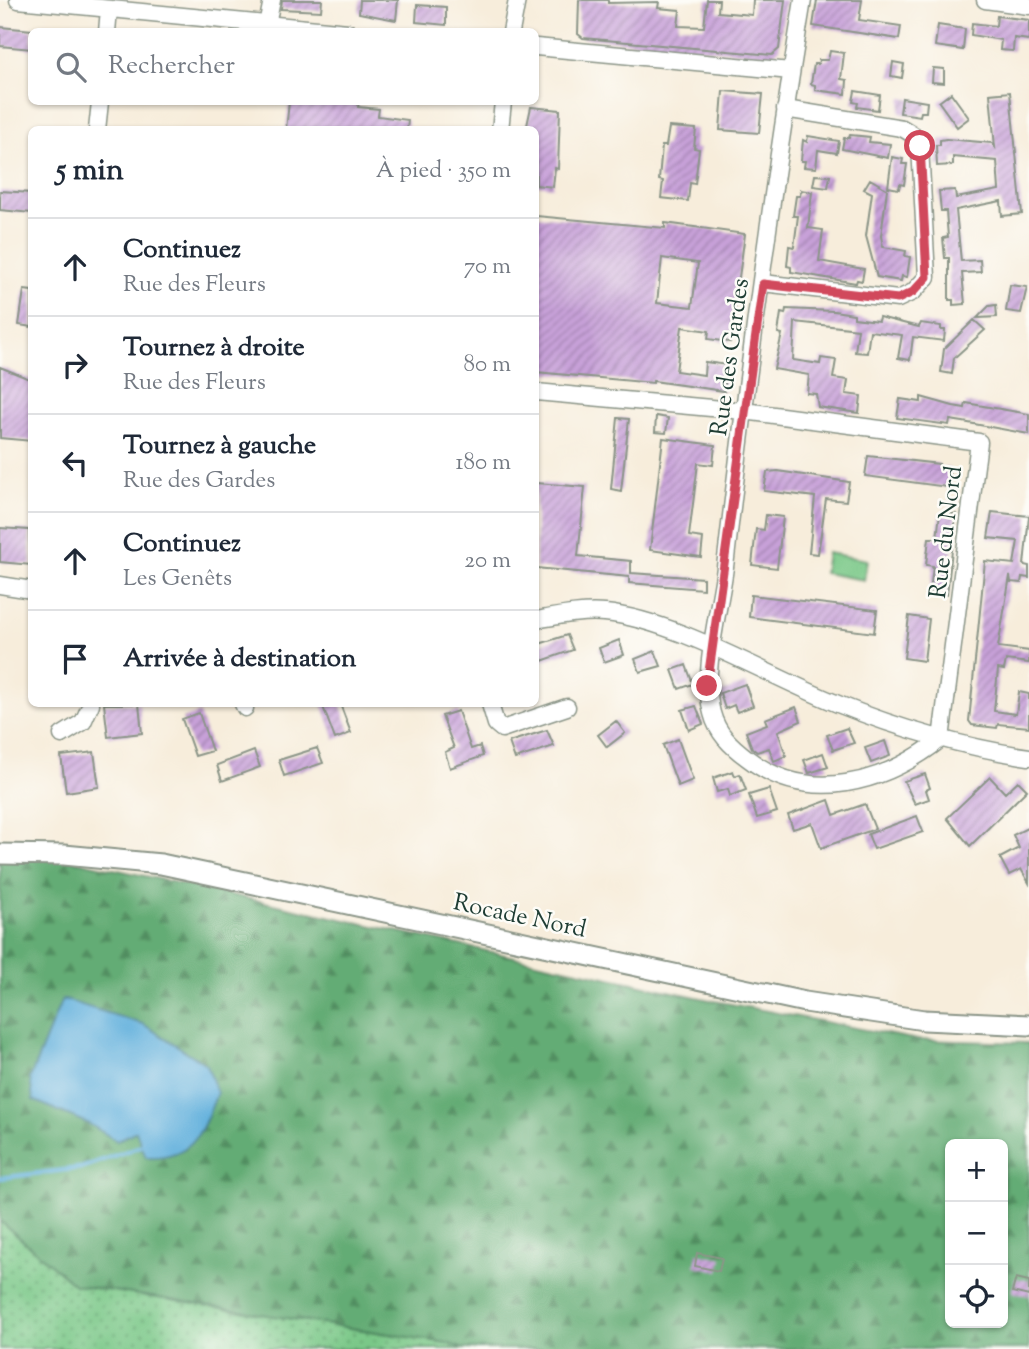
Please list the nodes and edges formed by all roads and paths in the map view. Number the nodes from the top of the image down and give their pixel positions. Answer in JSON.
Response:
{"nodes":[{"id":1,"x":18,"y":0,"type":"edge"},
{"id":2,"x":271,"y":0,"type":"edge"},
{"id":3,"x":517,"y":0,"type":"edge"},
{"id":4,"x":803,"y":0,"type":"edge"},
{"id":5,"x":985,"y":0,"type":"edge"},
{"id":6,"x":1029,"y":6,"type":"edge"},
{"id":7,"x":109,"y":9,"type":"junction"},
{"id":8,"x":267,"y":25,"type":"junction"},
{"id":9,"x":107,"y":28,"type":"edge"},
{"id":10,"x":302,"y":28,"type":"edge"},
{"id":11,"x":512,"y":28,"type":"edge"},
{"id":12,"x":539,"y":47,"type":"edge"},
{"id":13,"x":791,"y":71,"type":"junction"},
{"id":14,"x":100,"y":105,"type":"edge"},
{"id":15,"x":503,"y":105,"type":"edge"},
{"id":16,"x":785,"y":109,"type":"junction"},
{"id":17,"x":97,"y":126,"type":"edge"},
{"id":18,"x":500,"y":126,"type":"edge"},
{"id":19,"x":763,"y":284,"type":"junction"},
{"id":20,"x":539,"y":392,"type":"edge"},
{"id":21,"x":744,"y":411,"type":"junction"},
{"id":22,"x":0,"y":586,"type":"edge"},
{"id":23,"x":28,"y":590,"type":"edge"},
{"id":24,"x":539,"y":619,"type":"edge"},
{"id":25,"x":714,"y":649,"type":"junction"},
{"id":26,"x":568,"y":706,"type":"dead end"},
{"id":27,"x":90,"y":707,"type":"edge"},
{"id":28,"x":490,"y":707,"type":"edge"},
{"id":29,"x":62,"y":735,"type":"dead end"},
{"id":30,"x":941,"y":739,"type":"junction"},
{"id":31,"x":1029,"y":757,"type":"edge"},
{"id":32,"x":0,"y":854,"type":"edge"},
{"id":33,"x":1029,"y":1025,"type":"edge"}],
"edges":[{"from":1,"to":7,"type":"street"},
{"from":2,"to":8,"type":"street"},
{"from":3,"to":11,"type":"street"},
{"from":4,"to":13,"type":"street","name":"Rue des Gardes"},
{"from":5,"to":6,"type":"street"},
{"from":7,"to":8,"type":"street"},
{"from":7,"to":9,"type":"street"},
{"from":8,"to":10,"type":"street"},
{"from":12,"to":13,"type":"street"},
{"from":13,"to":16,"type":"street","name":"Rue des Gardes"},
{"from":14,"to":17,"type":"street"},
{"from":15,"to":18,"type":"street"},
{"from":16,"to":19,"type":"street","name":"Rue des Gardes"},
{"from":16,"to":19,"type":"street"},
{"from":19,"to":21,"type":"street","name":"Rue des Gardes"},
{"from":20,"to":21,"type":"street"},
{"from":21,"to":25,"type":"street","name":"Rue des Gardes"},
{"from":21,"to":30,"type":"street","name":"Rue du Nord"},
{"from":22,"to":23,"type":"street"},
{"from":24,"to":25,"type":"street"},
{"from":25,"to":30,"type":"street"},
{"from":25,"to":30,"type":"street","name":"Rue des Gardes"},
{"from":26,"to":28,"type":"street"},
{"from":27,"to":29,"type":"street"},
{"from":30,"to":31,"type":"street"},
{"from":32,"to":33,"type":"main road","name":"Rocade Nord"}]}
